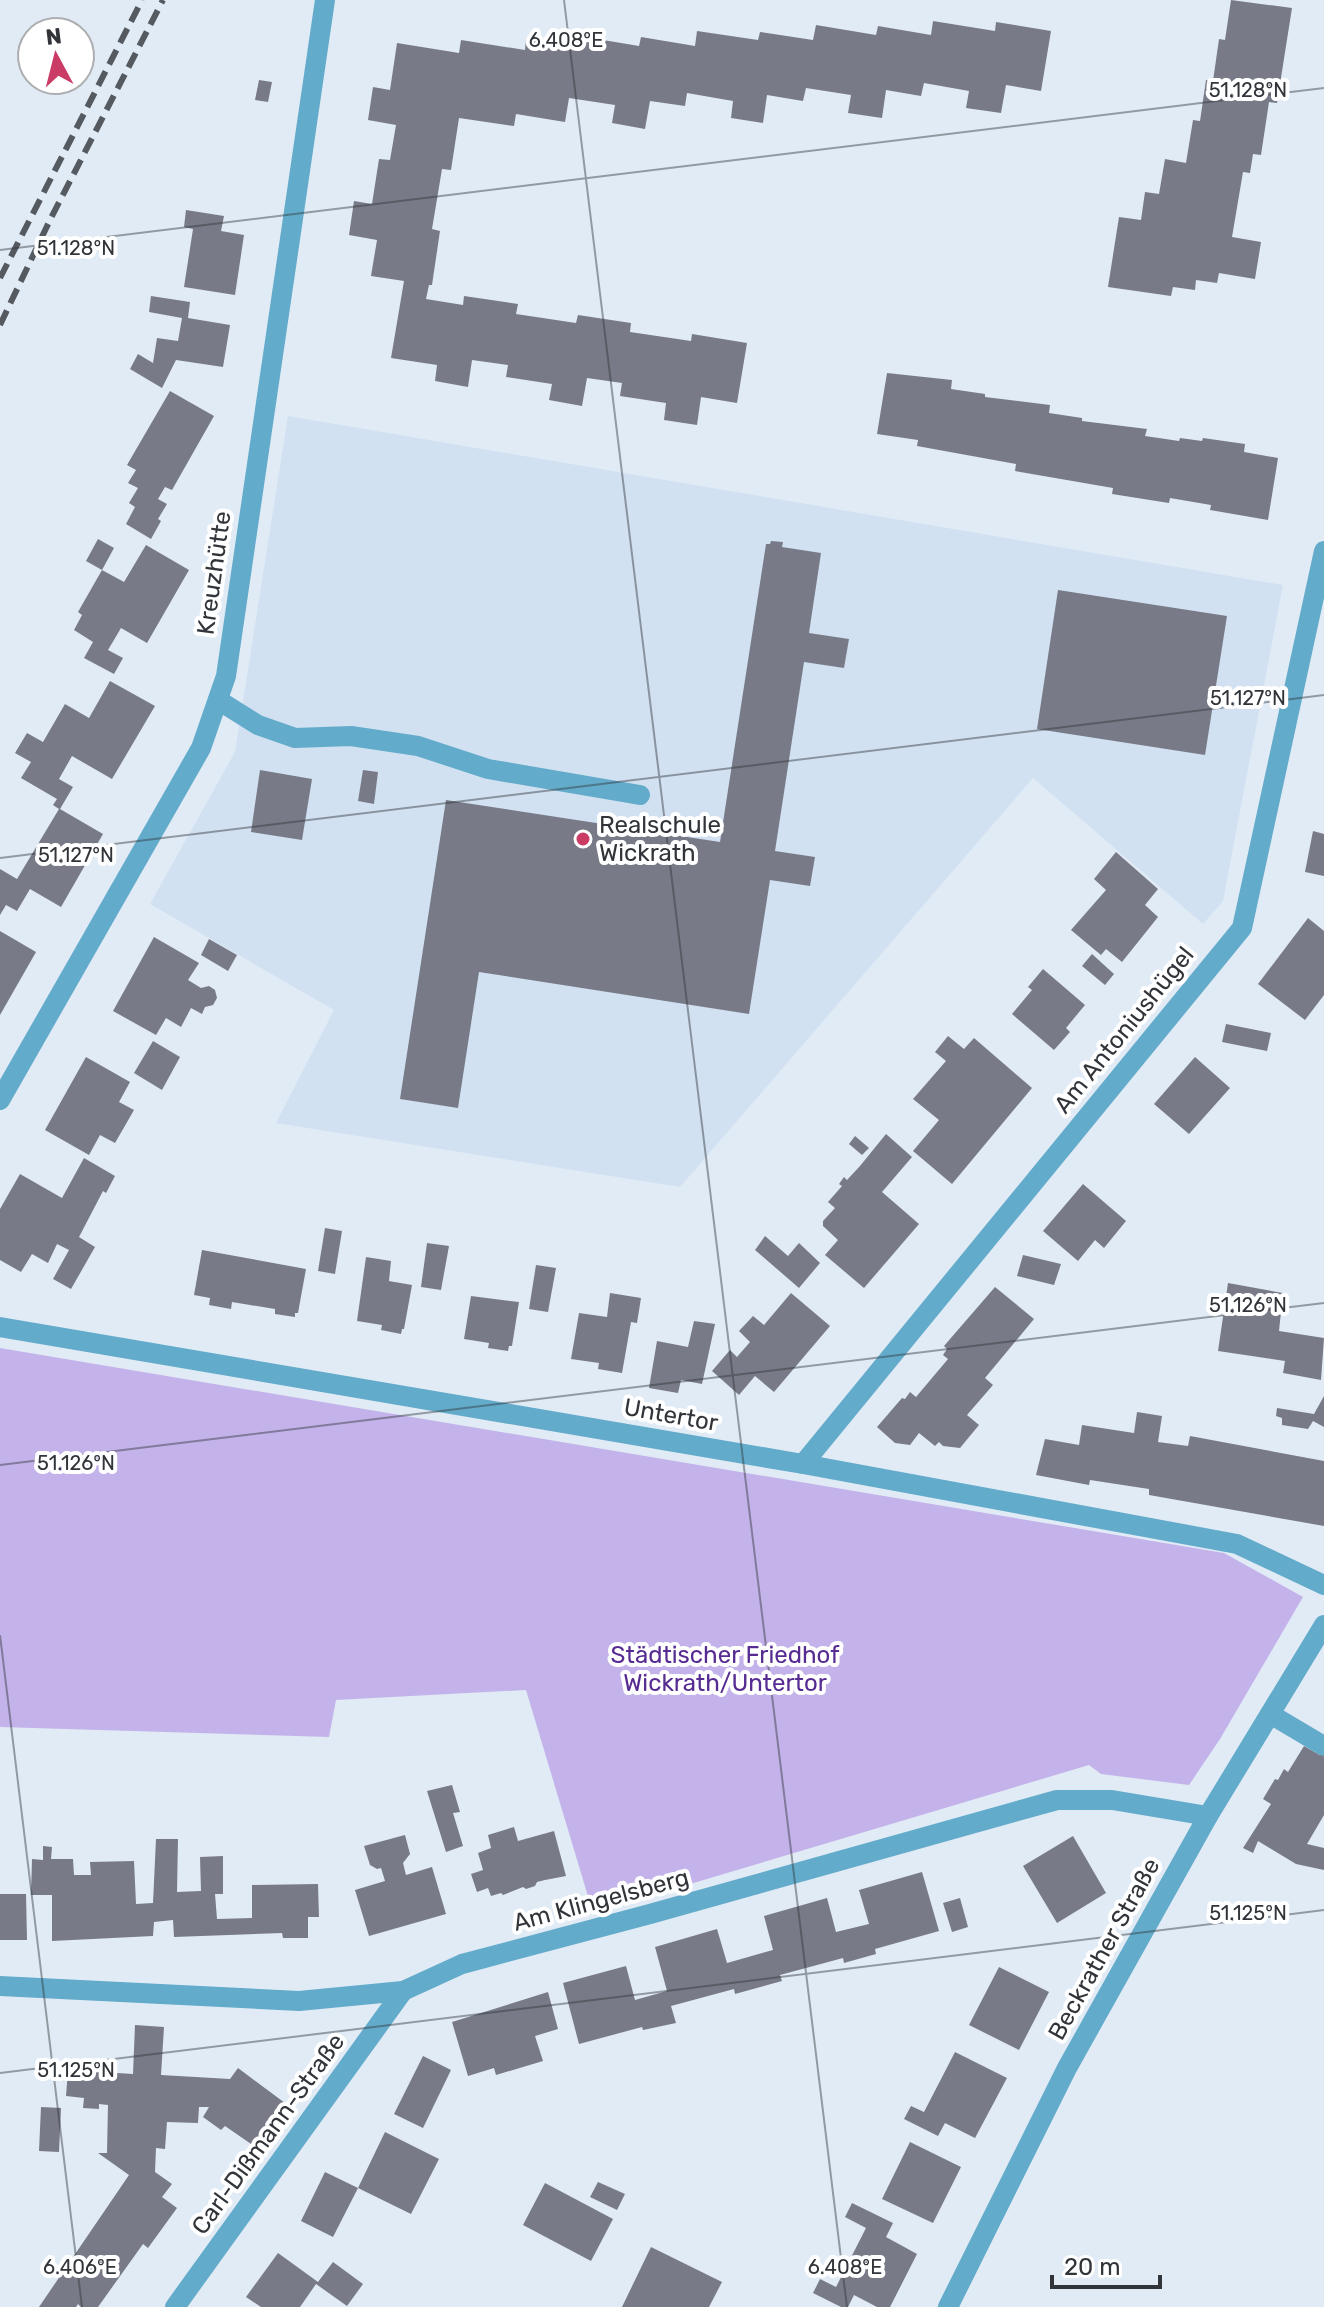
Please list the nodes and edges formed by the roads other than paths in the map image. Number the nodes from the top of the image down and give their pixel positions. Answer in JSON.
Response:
{"nodes":[{"id":1,"x":325,"y":0,"type":"edge"},
{"id":2,"x":1324,"y":551,"type":"edge"},
{"id":3,"x":218,"y":700,"type":"junction"},
{"id":4,"x":640,"y":795,"type":"dead end"},
{"id":5,"x":0,"y":1100,"type":"edge"},
{"id":6,"x":0,"y":1327,"type":"edge"},
{"id":7,"x":803,"y":1464,"type":"junction"},
{"id":8,"x":1324,"y":1585,"type":"edge"},
{"id":9,"x":1324,"y":1625,"type":"edge"},
{"id":10,"x":1270,"y":1714,"type":"junction"},
{"id":11,"x":1324,"y":1746,"type":"edge"},
{"id":12,"x":1208,"y":1816,"type":"junction"},
{"id":13,"x":0,"y":1986,"type":"edge"},
{"id":14,"x":403,"y":1991,"type":"junction"},
{"id":15,"x":175,"y":2307,"type":"edge"},
{"id":16,"x":948,"y":2307,"type":"edge"}],
"edges":[{"from":1,"to":3,"type":"street","name":"Kreuzhütte"},
{"from":2,"to":7,"type":"street","name":"Am Antoniushügel"},
{"from":3,"to":4,"type":"street"},
{"from":3,"to":5,"type":"street","name":"Kreuzhütte"},
{"from":6,"to":7,"type":"street","name":"Untertor"},
{"from":7,"to":8,"type":"street","name":"Untertor"},
{"from":9,"to":10,"type":"street","name":"Beckrather Straße"},
{"from":10,"to":11,"type":"street"},
{"from":10,"to":12,"type":"street","name":"Beckrather Straße"},
{"from":12,"to":14,"type":"street","name":"Am Klingelsberg"},
{"from":12,"to":16,"type":"street","name":"Beckrather Straße"},
{"from":13,"to":14,"type":"street","name":"Am Klingelsberg"},
{"from":14,"to":15,"type":"street","name":"Carl-Dißmann-Straße"}]}
